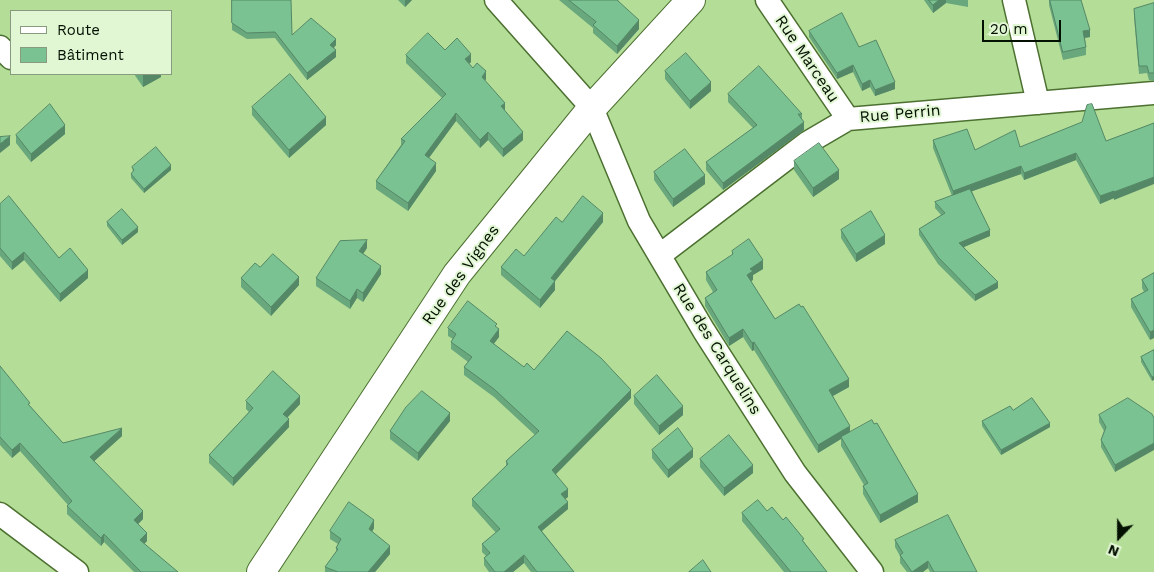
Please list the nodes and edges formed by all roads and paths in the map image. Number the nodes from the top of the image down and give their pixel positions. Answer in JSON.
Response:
{"nodes":[{"id":1,"x":496,"y":0,"type":"edge"},
{"id":2,"x":691,"y":0,"type":"edge"},
{"id":3,"x":766,"y":0,"type":"edge"},
{"id":4,"x":1014,"y":0,"type":"edge"},
{"id":5,"x":0,"y":47,"type":"edge"},
{"id":6,"x":10,"y":57,"type":"edge"},
{"id":7,"x":1154,"y":93,"type":"edge"},
{"id":8,"x":1038,"y":103,"type":"junction"},
{"id":9,"x":592,"y":108,"type":"junction"},
{"id":10,"x":848,"y":118,"type":"junction"},
{"id":11,"x":660,"y":255,"type":"junction"},
{"id":12,"x":0,"y":514,"type":"edge"},
{"id":13,"x":77,"y":572,"type":"edge"},
{"id":14,"x":261,"y":572,"type":"edge"},
{"id":15,"x":872,"y":572,"type":"edge"}],
"edges":[{"from":1,"to":9,"type":"street","name":"Rue des Carquelins"},
{"from":2,"to":9,"type":"street","name":"Rue des Vignes"},
{"from":3,"to":10,"type":"street","name":"Rue Marceau"},
{"from":4,"to":8,"type":"street"},
{"from":5,"to":6,"type":"street"},
{"from":7,"to":8,"type":"street","name":"Rue Perrin"},
{"from":8,"to":10,"type":"street","name":"Rue Perrin"},
{"from":9,"to":11,"type":"street","name":"Rue des Carquelins"},
{"from":9,"to":14,"type":"street","name":"Rue des Vignes"},
{"from":10,"to":11,"type":"street","name":"Rue Perrin"},
{"from":11,"to":15,"type":"street","name":"Rue des Carquelins"},
{"from":12,"to":13,"type":"street"}]}
